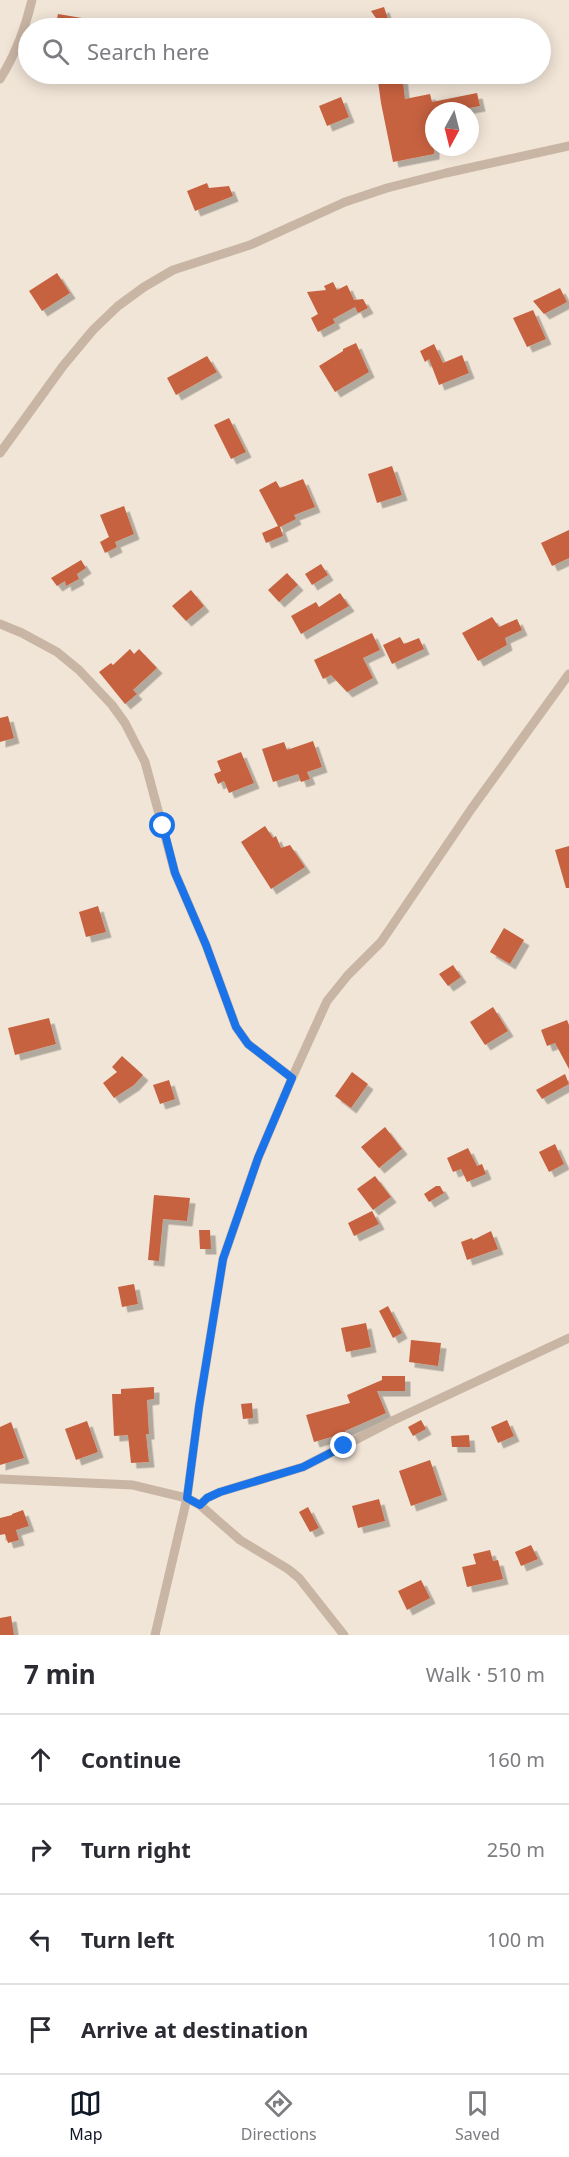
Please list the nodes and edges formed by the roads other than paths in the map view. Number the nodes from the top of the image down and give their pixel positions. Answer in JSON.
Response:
{"nodes":[{"id":1,"x":32,"y":0,"type":"edge"},
{"id":2,"x":28,"y":18,"type":"edge"},
{"id":3,"x":18,"y":48,"type":"edge"},
{"id":4,"x":0,"y":79,"type":"edge"},
{"id":5,"x":569,"y":146,"type":"edge"},
{"id":6,"x":0,"y":453,"type":"edge"},
{"id":7,"x":0,"y":624,"type":"edge"},
{"id":8,"x":569,"y":674,"type":"edge"},
{"id":9,"x":292,"y":1078,"type":"junction"},
{"id":10,"x":569,"y":1338,"type":"edge"},
{"id":11,"x":0,"y":1479,"type":"edge"},
{"id":12,"x":187,"y":1498,"type":"junction"},
{"id":13,"x":200,"y":1505,"type":"junction"},
{"id":14,"x":155,"y":1635,"type":"edge"},
{"id":15,"x":344,"y":1635,"type":"edge"}],
"edges":[{"from":1,"to":2,"type":"street"},
{"from":3,"to":4,"type":"street"},
{"from":5,"to":6,"type":"street"},
{"from":7,"to":9,"type":"street"},
{"from":8,"to":9,"type":"street"},
{"from":9,"to":12,"type":"street"},
{"from":10,"to":13,"type":"street"},
{"from":11,"to":12,"type":"street"},
{"from":12,"to":13,"type":"street"},
{"from":12,"to":14,"type":"street"},
{"from":13,"to":15,"type":"street"}]}
